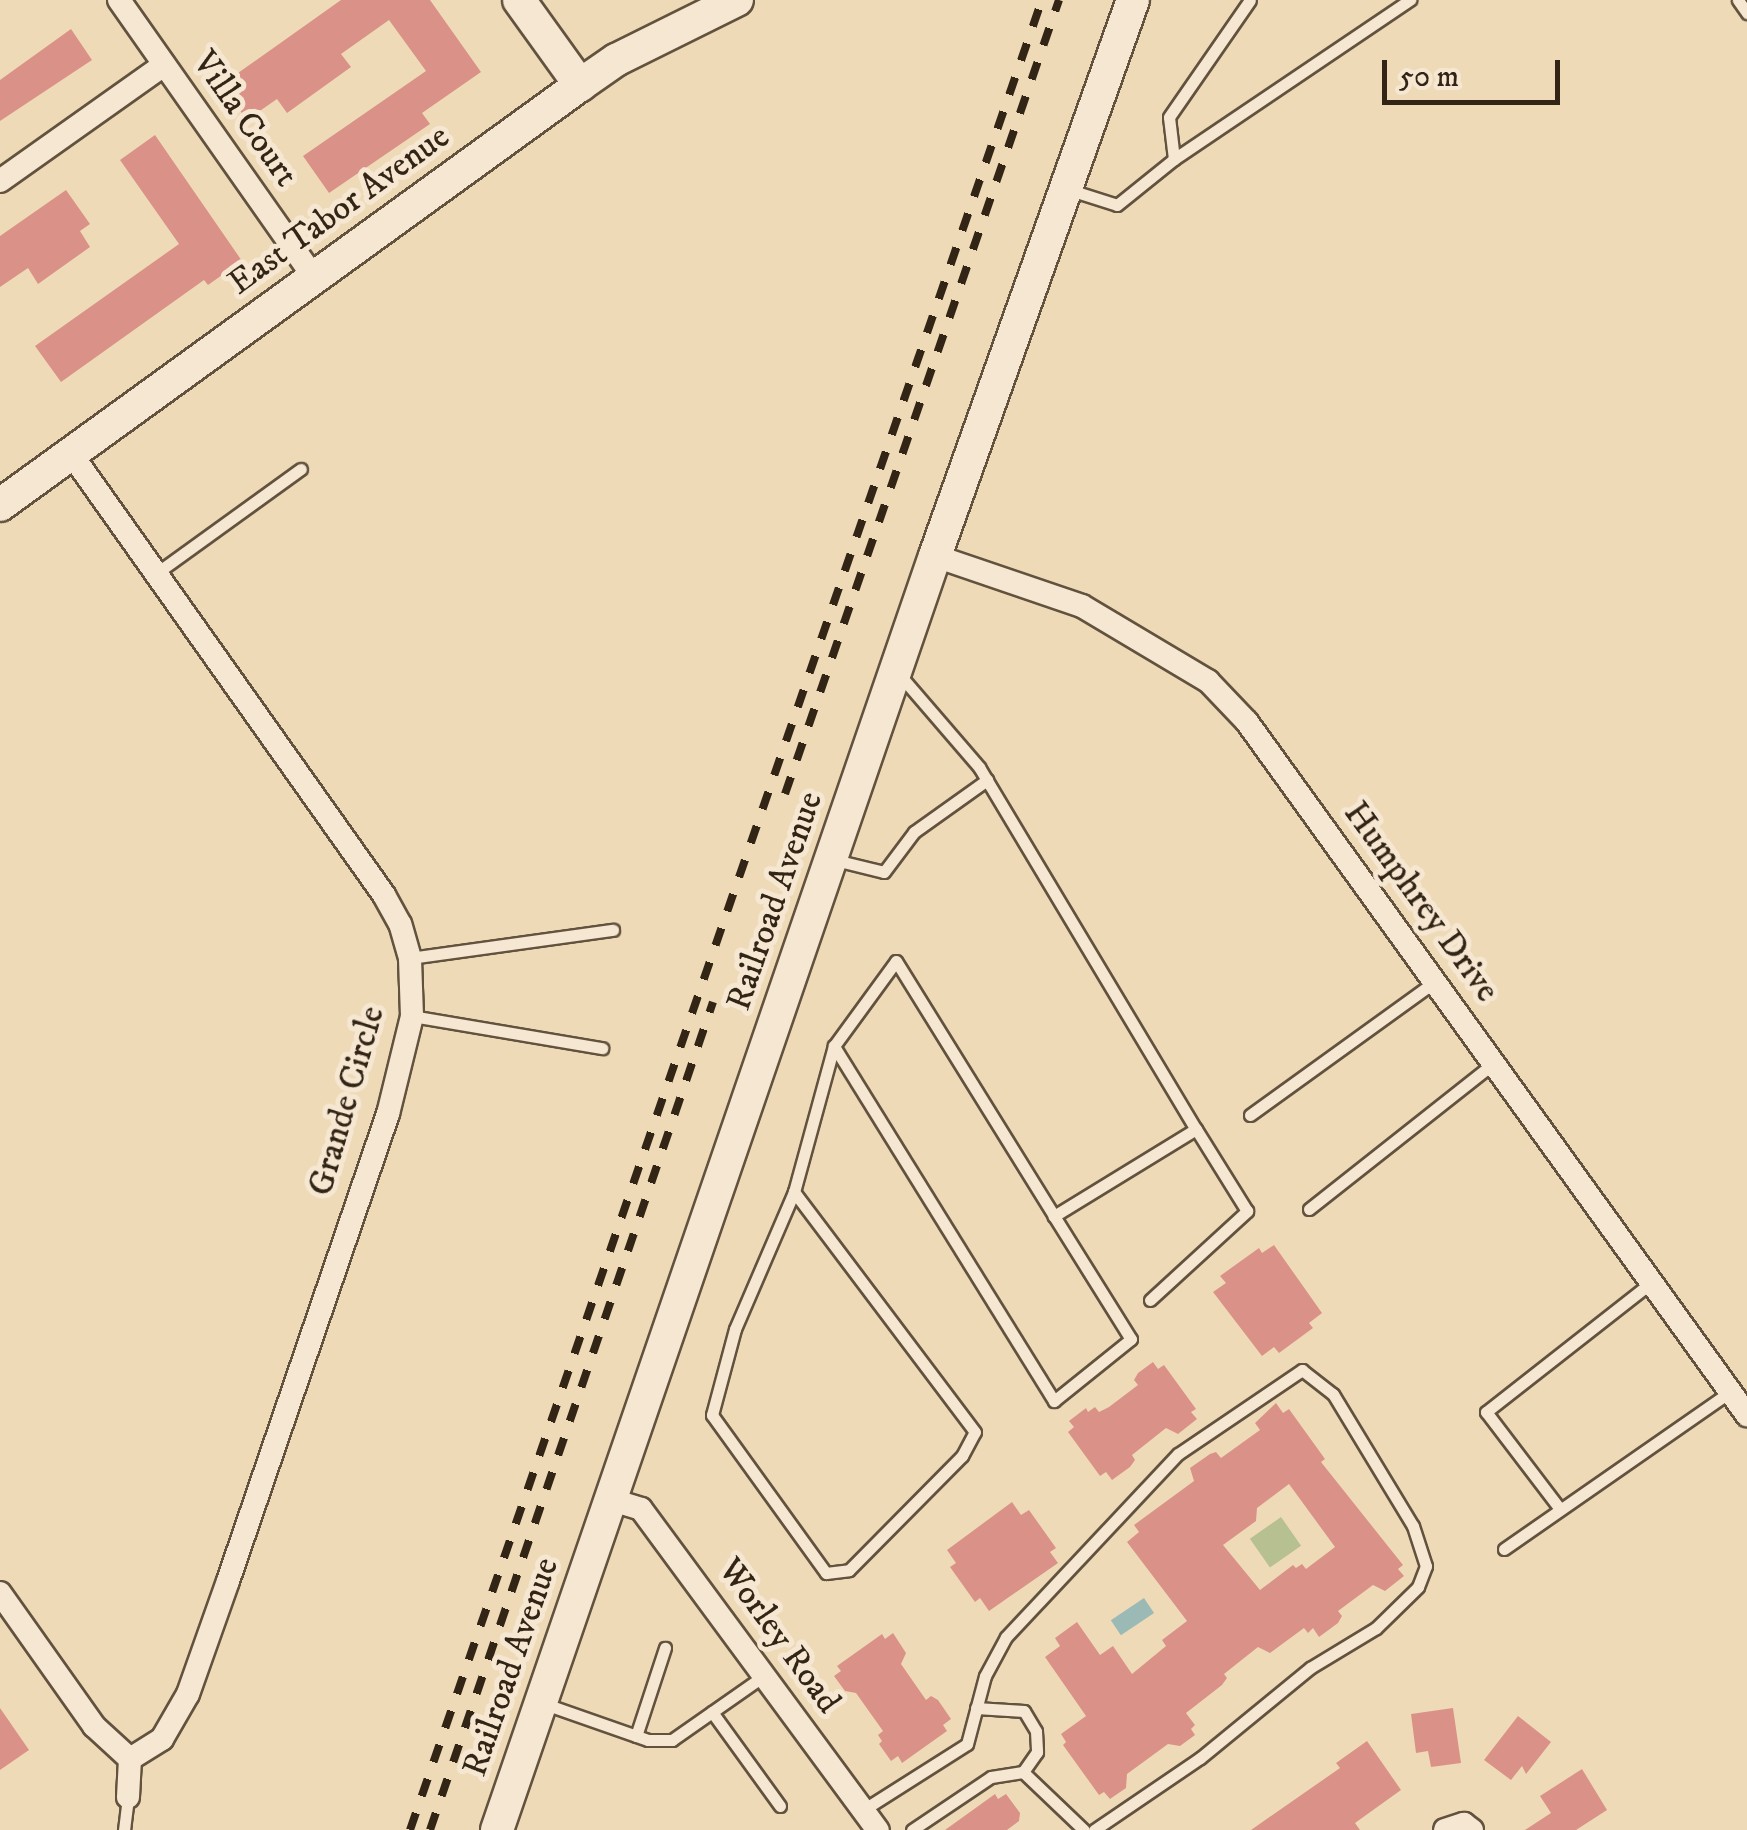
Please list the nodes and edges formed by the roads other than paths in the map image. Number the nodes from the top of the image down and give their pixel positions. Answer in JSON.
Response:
{"nodes":[{"id":1,"x":119,"y":0,"type":"edge"},
{"id":2,"x":519,"y":0,"type":"edge"},
{"id":3,"x":737,"y":0,"type":"edge"},
{"id":4,"x":1133,"y":0,"type":"edge"},
{"id":5,"x":1250,"y":0,"type":"edge"},
{"id":6,"x":1410,"y":0,"type":"edge"},
{"id":7,"x":1738,"y":0,"type":"edge"},
{"id":8,"x":1747,"y":12,"type":"edge"},
{"id":9,"x":164,"y":65,"type":"junction"},
{"id":10,"x":580,"y":85,"type":"junction"},
{"id":11,"x":1174,"y":159,"type":"junction"},
{"id":12,"x":0,"y":182,"type":"edge"},
{"id":13,"x":1064,"y":188,"type":"junction"},
{"id":14,"x":314,"y":277,"type":"junction"},
{"id":15,"x":72,"y":455,"type":"junction"},
{"id":16,"x":301,"y":469,"type":"dead end"},
{"id":17,"x":0,"y":506,"type":"edge"},
{"id":18,"x":935,"y":556,"type":"junction"},
{"id":19,"x":158,"y":572,"type":"junction"},
{"id":20,"x":896,"y":671,"type":"junction"},
{"id":21,"x":986,"y":780,"type":"junction"},
{"id":22,"x":832,"y":859,"type":"junction"},
{"id":23,"x":612,"y":930,"type":"dead end"},
{"id":24,"x":410,"y":958,"type":"junction"},
{"id":25,"x":1436,"y":981,"type":"junction"},
{"id":26,"x":412,"y":1016,"type":"junction"},
{"id":27,"x":834,"y":1046,"type":"junction"},
{"id":28,"x":602,"y":1048,"type":"dead end"},
{"id":29,"x":1495,"y":1062,"type":"junction"},
{"id":30,"x":1250,"y":1115,"type":"dead end"},
{"id":31,"x":1196,"y":1129,"type":"junction"},
{"id":32,"x":794,"y":1192,"type":"junction"},
{"id":33,"x":1309,"y":1209,"type":"dead end"},
{"id":34,"x":1054,"y":1216,"type":"junction"},
{"id":35,"x":1652,"y":1282,"type":"junction"},
{"id":36,"x":1150,"y":1300,"type":"dead end"},
{"id":37,"x":1730,"y":1392,"type":"junction"},
{"id":38,"x":1747,"y":1415,"type":"edge"},
{"id":39,"x":612,"y":1500,"type":"junction"},
{"id":40,"x":1560,"y":1510,"type":"junction"},
{"id":41,"x":1504,"y":1548,"type":"dead end"},
{"id":42,"x":0,"y":1593,"type":"edge"},
{"id":43,"x":665,"y":1648,"type":"dead end"},
{"id":44,"x":765,"y":1675,"type":"junction"},
{"id":45,"x":541,"y":1703,"type":"junction"},
{"id":46,"x":976,"y":1708,"type":"junction"},
{"id":47,"x":712,"y":1712,"type":"junction"},
{"id":48,"x":636,"y":1736,"type":"junction"},
{"id":49,"x":130,"y":1760,"type":"junction"},
{"id":50,"x":1023,"y":1772,"type":"junction"},
{"id":51,"x":128,"y":1797,"type":"joint"},
{"id":52,"x":780,"y":1806,"type":"dead end"},
{"id":53,"x":863,"y":1810,"type":"junction"},
{"id":54,"x":124,"y":1830,"type":"edge"},
{"id":55,"x":497,"y":1830,"type":"edge"},
{"id":56,"x":878,"y":1830,"type":"edge"},
{"id":57,"x":912,"y":1830,"type":"edge"},
{"id":58,"x":1084,"y":1830,"type":"edge"},
{"id":59,"x":1094,"y":1830,"type":"edge"},
{"id":60,"x":1445,"y":1830,"type":"edge"},
{"id":61,"x":1472,"y":1830,"type":"edge"}],
"edges":[{"from":1,"to":9,"type":"street","name":"Villa Court"},
{"from":2,"to":10,"type":"main road"},
{"from":3,"to":10,"type":"main road","name":"East Tabor Avenue"},
{"from":4,"to":13,"type":"main road","name":"Railroad Avenue"},
{"from":5,"to":11,"type":"lane"},
{"from":6,"to":11,"type":"lane"},
{"from":7,"to":8,"type":"lane"},
{"from":9,"to":12,"type":"street"},
{"from":9,"to":14,"type":"street","name":"Villa Court"},
{"from":10,"to":14,"type":"main road","name":"East Tabor Avenue"},
{"from":11,"to":13,"type":"lane"},
{"from":13,"to":18,"type":"main road","name":"Railroad Avenue"},
{"from":14,"to":15,"type":"main road","name":"East Tabor Avenue"},
{"from":15,"to":17,"type":"main road","name":"East Tabor Avenue"},
{"from":15,"to":19,"type":"street","name":"Grande Circle"},
{"from":16,"to":19,"type":"lane"},
{"from":18,"to":20,"type":"main road","name":"Railroad Avenue"},
{"from":18,"to":25,"type":"street","name":"Humphrey Drive"},
{"from":19,"to":24,"type":"street","name":"Grande Circle"},
{"from":20,"to":21,"type":"lane"},
{"from":20,"to":22,"type":"main road","name":"Railroad Avenue"},
{"from":21,"to":22,"type":"lane"},
{"from":21,"to":31,"type":"lane"},
{"from":22,"to":39,"type":"main road","name":"Railroad Avenue"},
{"from":23,"to":24,"type":"lane"},
{"from":24,"to":26,"type":"street","name":"Grande Circle"},
{"from":25,"to":29,"type":"street","name":"Humphrey Drive"},
{"from":25,"to":30,"type":"lane"},
{"from":26,"to":28,"type":"lane"},
{"from":26,"to":49,"type":"street","name":"Grande Circle"},
{"from":27,"to":32,"type":"lane"},
{"from":27,"to":34,"type":"lane"},
{"from":27,"to":34,"type":"lane"},
{"from":29,"to":33,"type":"lane"},
{"from":29,"to":35,"type":"street","name":"Humphrey Drive"},
{"from":31,"to":34,"type":"lane"},
{"from":31,"to":36,"type":"lane"},
{"from":32,"to":32,"type":"lane"},
{"from":35,"to":37,"type":"street","name":"Humphrey Drive"},
{"from":35,"to":40,"type":"lane"},
{"from":37,"to":38,"type":"street","name":"Humphrey Drive"},
{"from":37,"to":40,"type":"lane"},
{"from":39,"to":44,"type":"street","name":"Worley Road"},
{"from":39,"to":45,"type":"main road","name":"Railroad Avenue"},
{"from":40,"to":41,"type":"lane"},
{"from":42,"to":49,"type":"street"},
{"from":43,"to":48,"type":"lane"},
{"from":44,"to":47,"type":"lane"},
{"from":44,"to":53,"type":"street","name":"Worley Road"},
{"from":45,"to":48,"type":"lane"},
{"from":45,"to":55,"type":"main road","name":"Railroad Avenue"},
{"from":46,"to":50,"type":"lane"},
{"from":46,"to":53,"type":"lane"},
{"from":46,"to":59,"type":"lane"},
{"from":47,"to":48,"type":"lane"},
{"from":47,"to":52,"type":"lane"},
{"from":49,"to":51,"type":"street"},
{"from":50,"to":57,"type":"lane"},
{"from":50,"to":58,"type":"lane"},
{"from":51,"to":54,"type":"lane"},
{"from":53,"to":56,"type":"street","name":"Worley Road"},
{"from":60,"to":61,"type":"street"}]}
